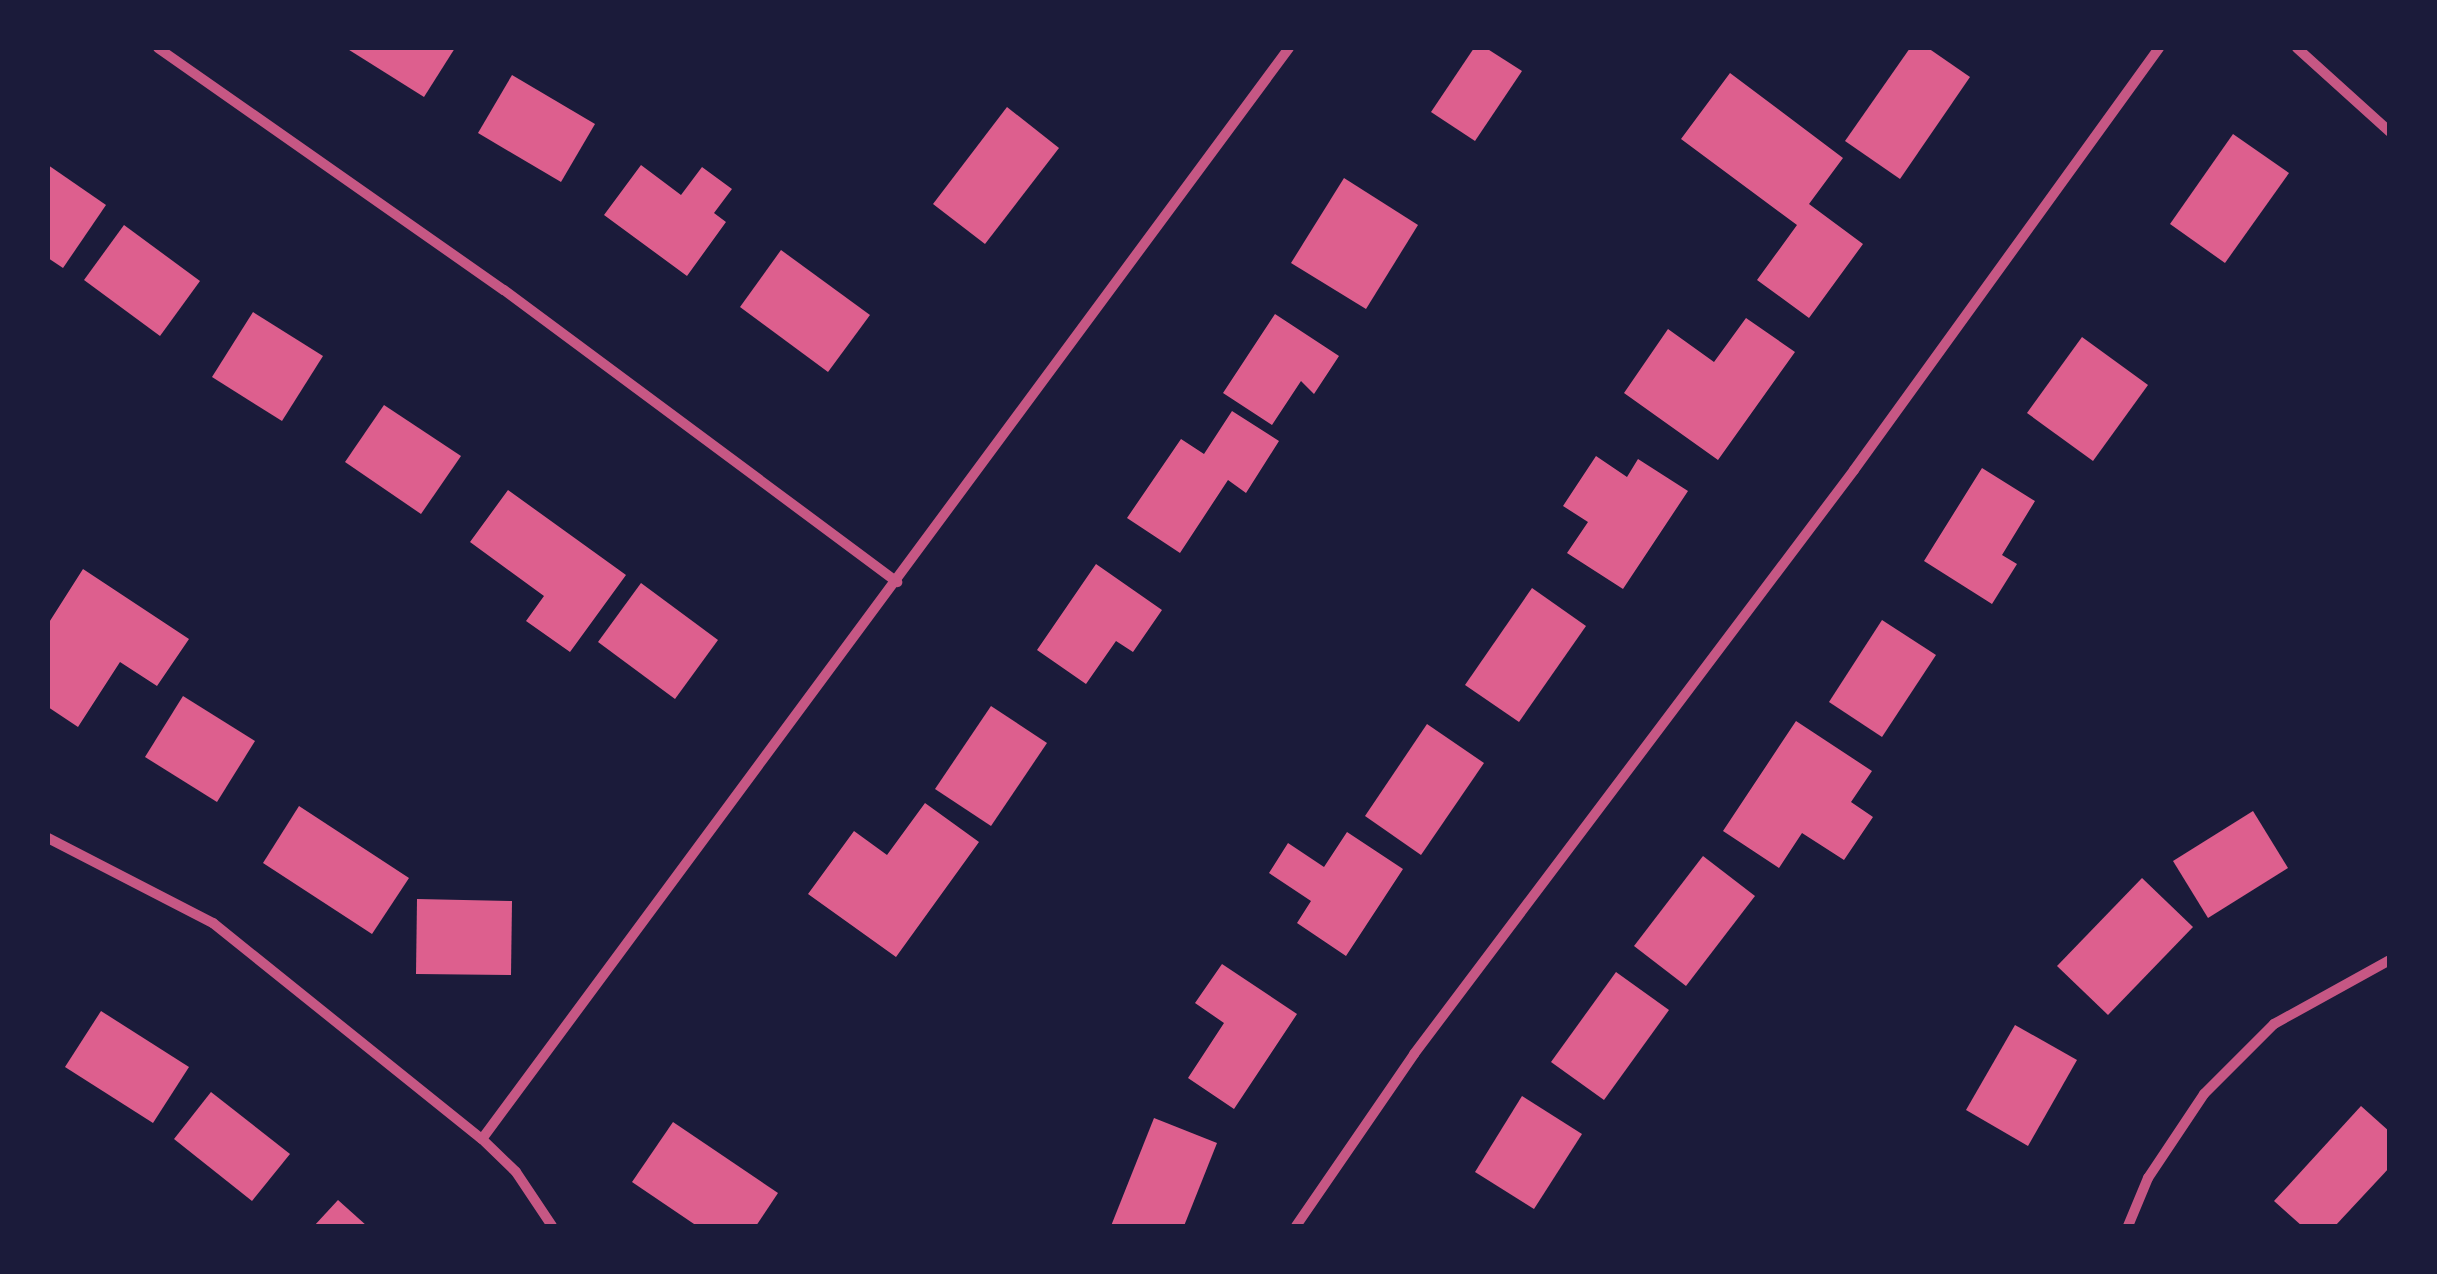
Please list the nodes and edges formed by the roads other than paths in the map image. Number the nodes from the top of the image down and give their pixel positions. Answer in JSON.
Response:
{"nodes":[{"id":1,"x":158,"y":48,"type":"edge"},
{"id":2,"x":1289,"y":48,"type":"edge"},
{"id":3,"x":2158,"y":48,"type":"edge"},
{"id":4,"x":2297,"y":48,"type":"edge"},
{"id":5,"x":2390,"y":132,"type":"edge"},
{"id":6,"x":897,"y":582,"type":"junction"},
{"id":7,"x":48,"y":838,"type":"edge"},
{"id":8,"x":2390,"y":960,"type":"edge"},
{"id":9,"x":482,"y":1139,"type":"junction"},
{"id":10,"x":552,"y":1226,"type":"edge"},
{"id":11,"x":1296,"y":1226,"type":"edge"},
{"id":12,"x":2128,"y":1226,"type":"edge"}],
"edges":[{"from":1,"to":6,"type":"street"},
{"from":2,"to":6,"type":"street"},
{"from":3,"to":11,"type":"street"},
{"from":4,"to":5,"type":"street"},
{"from":6,"to":9,"type":"street"},
{"from":7,"to":9,"type":"street"},
{"from":8,"to":12,"type":"street"},
{"from":9,"to":10,"type":"street"}]}
